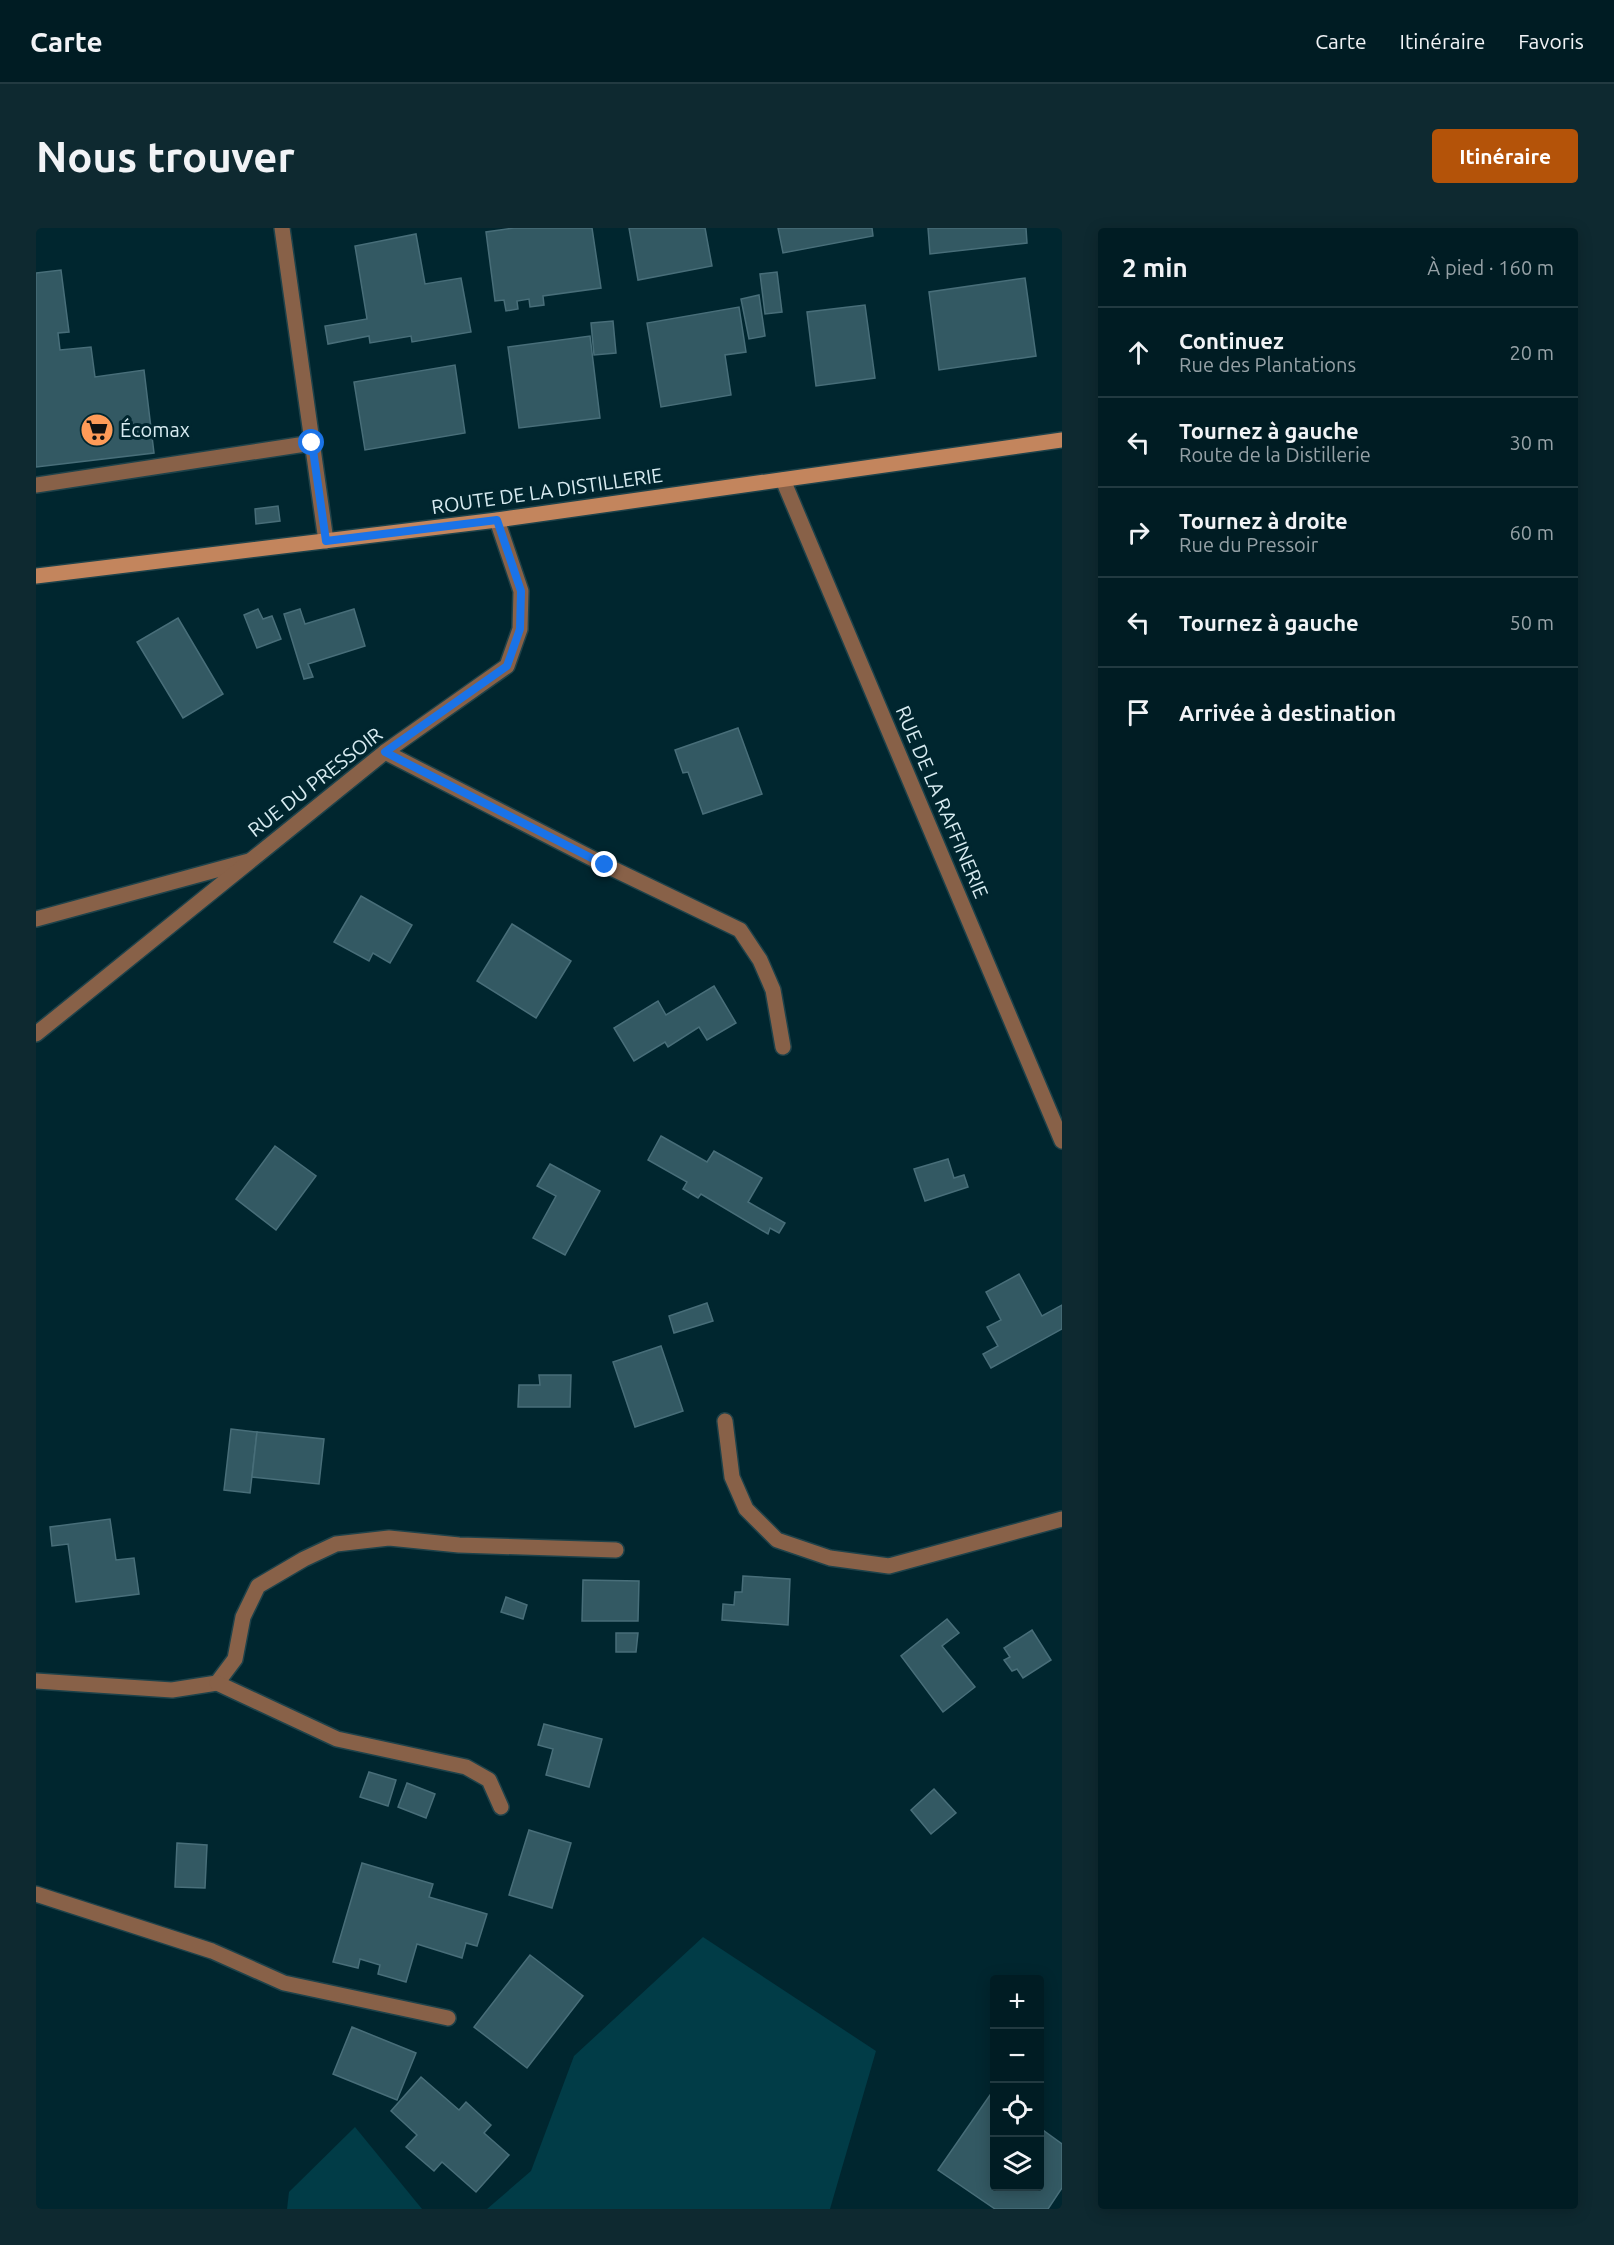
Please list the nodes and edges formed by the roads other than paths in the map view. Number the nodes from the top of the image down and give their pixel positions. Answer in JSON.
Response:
{"nodes":[{"id":1,"x":282,"y":228,"type":"edge"},
{"id":2,"x":1062,"y":440,"type":"edge"},
{"id":3,"x":312,"y":443,"type":"junction"},
{"id":4,"x":783,"y":480,"type":"junction"},
{"id":5,"x":36,"y":485,"type":"edge"},
{"id":6,"x":497,"y":520,"type":"junction"},
{"id":7,"x":326,"y":541,"type":"junction"},
{"id":8,"x":36,"y":576,"type":"edge"},
{"id":9,"x":385,"y":752,"type":"junction"},
{"id":10,"x":249,"y":861,"type":"junction"},
{"id":11,"x":36,"y":919,"type":"edge"},
{"id":12,"x":36,"y":1034,"type":"edge"},
{"id":13,"x":783,"y":1047,"type":"dead end"},
{"id":14,"x":1062,"y":1141,"type":"edge"},
{"id":15,"x":725,"y":1421,"type":"dead end"},
{"id":16,"x":1062,"y":1519,"type":"edge"},
{"id":17,"x":616,"y":1550,"type":"dead end"},
{"id":18,"x":36,"y":1681,"type":"edge"},
{"id":19,"x":217,"y":1683,"type":"junction"},
{"id":20,"x":501,"y":1808,"type":"dead end"},
{"id":21,"x":36,"y":1894,"type":"edge"},
{"id":22,"x":448,"y":2018,"type":"dead end"}],
"edges":[{"from":1,"to":3,"type":"street"},
{"from":2,"to":4,"type":"street","name":"ROUTE DE LA DISTILLERIE"},
{"from":3,"to":5,"type":"street"},
{"from":3,"to":7,"type":"street"},
{"from":4,"to":6,"type":"street","name":"ROUTE DE LA DISTILLERIE"},
{"from":4,"to":14,"type":"street","name":"RUE DE LA RAFFINERIE"},
{"from":6,"to":7,"type":"street","name":"ROUTE DE LA DISTILLERIE"},
{"from":6,"to":9,"type":"street","name":"RUE DU PRESSOIR"},
{"from":7,"to":8,"type":"street","name":"ROUTE DE LA DISTILLERIE"},
{"from":9,"to":10,"type":"street","name":"RUE DU PRESSOIR"},
{"from":9,"to":13,"type":"street"},
{"from":10,"to":11,"type":"street"},
{"from":10,"to":12,"type":"street","name":"RUE DU PRESSOIR"},
{"from":15,"to":16,"type":"street"},
{"from":17,"to":19,"type":"street"},
{"from":18,"to":19,"type":"street"},
{"from":19,"to":20,"type":"street"},
{"from":21,"to":22,"type":"street"}]}
